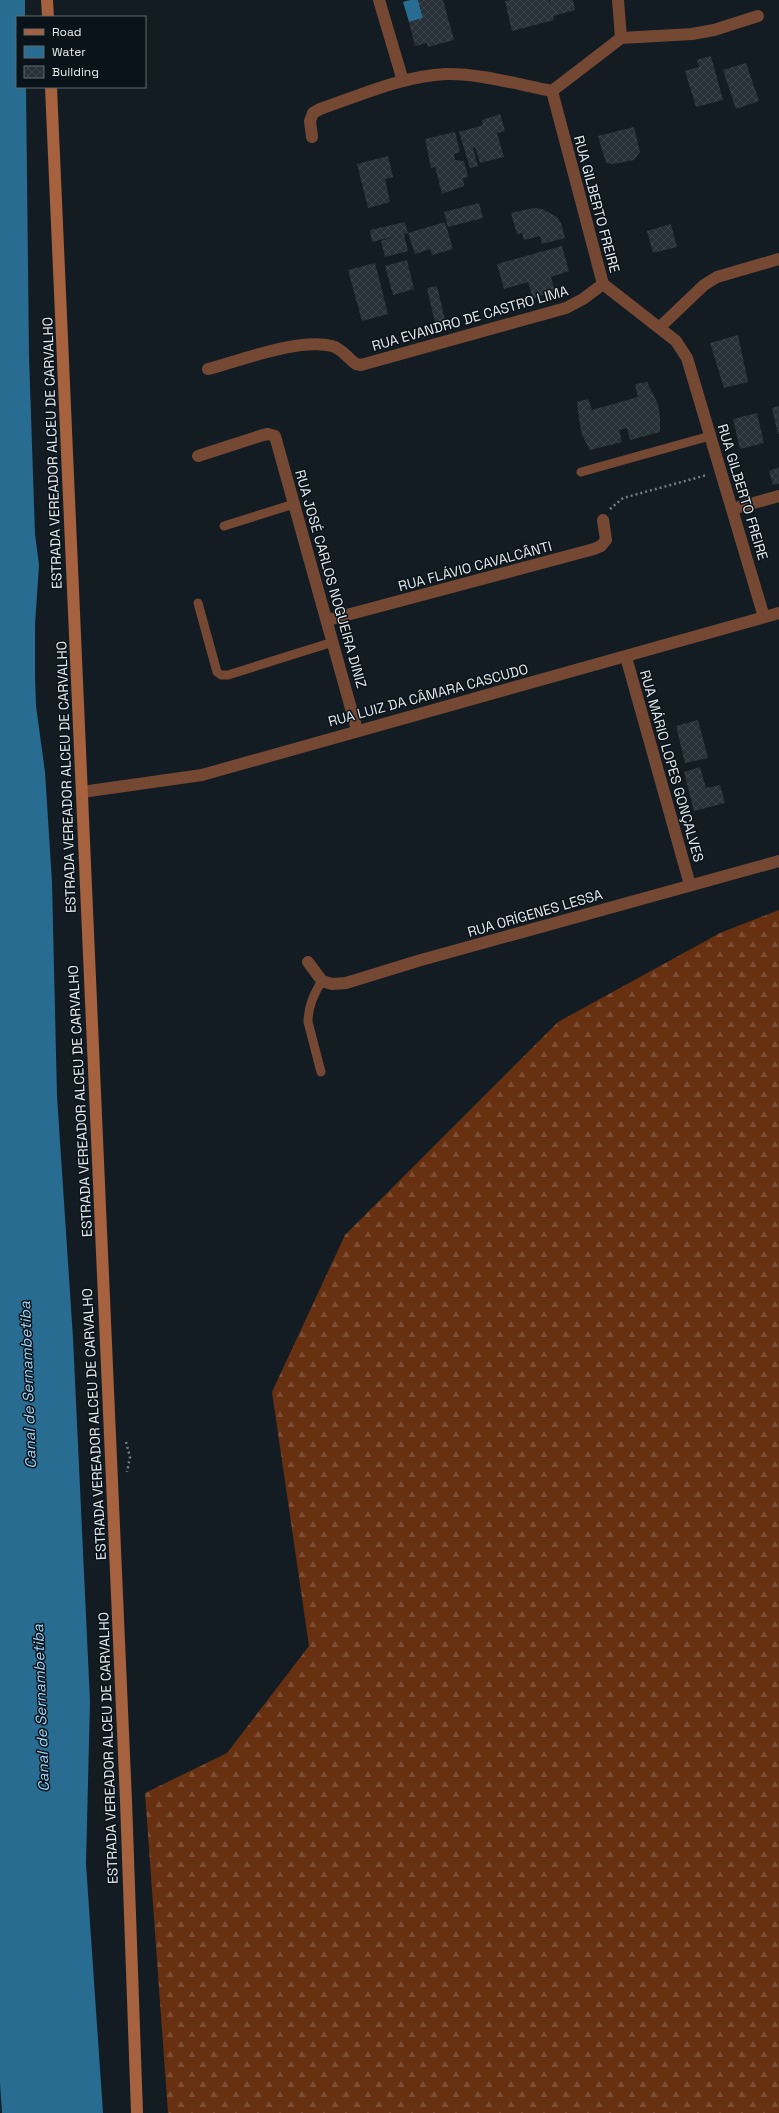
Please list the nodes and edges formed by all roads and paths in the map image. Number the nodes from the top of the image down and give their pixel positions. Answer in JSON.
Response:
{"nodes":[{"id":1,"x":47,"y":0,"type":"edge"},
{"id":2,"x":379,"y":0,"type":"edge"},
{"id":3,"x":618,"y":0,"type":"edge"},
{"id":4,"x":48,"y":16,"type":"edge"},
{"id":5,"x":758,"y":16,"type":"dead end"},
{"id":6,"x":621,"y":38,"type":"junction"},
{"id":7,"x":403,"y":81,"type":"junction"},
{"id":8,"x":51,"y":88,"type":"edge"},
{"id":9,"x":552,"y":91,"type":"junction"},
{"id":10,"x":312,"y":137,"type":"dead end"},
{"id":11,"x":779,"y":259,"type":"edge"},
{"id":12,"x":603,"y":284,"type":"junction"},
{"id":13,"x":660,"y":327,"type":"junction"},
{"id":14,"x":208,"y":369,"type":"dead end"},
{"id":15,"x":710,"y":436,"type":"junction"},
{"id":16,"x":198,"y":456,"type":"dead end"},
{"id":17,"x":721,"y":471,"type":"junction"},
{"id":18,"x":581,"y":472,"type":"dead end"},
{"id":19,"x":779,"y":496,"type":"edge"},
{"id":20,"x":294,"y":504,"type":"junction"},
{"id":21,"x":732,"y":509,"type":"junction"},
{"id":22,"x":602,"y":520,"type":"joint"},
{"id":23,"x":224,"y":526,"type":"dead end"},
{"id":24,"x":198,"y":603,"type":"dead end"},
{"id":25,"x":779,"y":613,"type":"edge"},
{"id":26,"x":764,"y":617,"type":"junction"},
{"id":27,"x":328,"y":620,"type":"junction"},
{"id":28,"x":333,"y":642,"type":"junction"},
{"id":29,"x":626,"y":657,"type":"junction"},
{"id":30,"x":357,"y":730,"type":"junction"},
{"id":31,"x":82,"y":792,"type":"junction"},
{"id":32,"x":779,"y":861,"type":"edge"},
{"id":33,"x":690,"y":885,"type":"junction"},
{"id":34,"x":308,"y":962,"type":"dead end"},
{"id":35,"x":322,"y":981,"type":"junction"},
{"id":36,"x":321,"y":1072,"type":"dead end"},
{"id":37,"x":136,"y":2113,"type":"edge"}],
"edges":[{"from":1,"to":4,"type":"street"},
{"from":2,"to":7,"type":"street"},
{"from":3,"to":6,"type":"street"},
{"from":5,"to":6,"type":"street"},
{"from":6,"to":9,"type":"street"},
{"from":7,"to":9,"type":"street"},
{"from":7,"to":10,"type":"street"},
{"from":8,"to":31,"type":"street","name":"ESTRADA VEREADOR ALCEU DE CARVALHO"},
{"from":9,"to":12,"type":"street","name":"RUA GILBERTO FREIRE"},
{"from":11,"to":13,"type":"street"},
{"from":12,"to":13,"type":"street","name":"RUA GILBERTO FREIRE"},
{"from":12,"to":14,"type":"street","name":"RUA EVANDRO DE CASTRO LIMA"},
{"from":13,"to":15,"type":"street","name":"RUA GILBERTO FREIRE"},
{"from":15,"to":17,"type":"street","name":"RUA GILBERTO FREIRE"},
{"from":15,"to":18,"type":"lane"},
{"from":16,"to":20,"type":"street","name":"RUA JOSÉ CARLOS NOGUEIRA DINIZ"},
{"from":17,"to":21,"type":"street","name":"RUA GILBERTO FREIRE"},
{"from":17,"to":22,"type":"path"},
{"from":19,"to":21,"type":"street"},
{"from":20,"to":23,"type":"lane"},
{"from":20,"to":27,"type":"street","name":"RUA JOSÉ CARLOS NOGUEIRA DINIZ"},
{"from":21,"to":26,"type":"street","name":"RUA GILBERTO FREIRE"},
{"from":22,"to":27,"type":"street","name":"RUA FLÁVIO CAVALCÂNTI"},
{"from":24,"to":28,"type":"lane"},
{"from":25,"to":26,"type":"street","name":"RUA LUIZ DA CÂMARA CASCUDO"},
{"from":26,"to":29,"type":"street","name":"RUA LUIZ DA CÂMARA CASCUDO"},
{"from":27,"to":28,"type":"street","name":"RUA JOSÉ CARLOS NOGUEIRA DINIZ"},
{"from":28,"to":30,"type":"street","name":"RUA JOSÉ CARLOS NOGUEIRA DINIZ"},
{"from":29,"to":30,"type":"street","name":"RUA LUIZ DA CÂMARA CASCUDO"},
{"from":29,"to":33,"type":"street","name":"RUA MÁRIO LOPES GONÇALVES"},
{"from":30,"to":31,"type":"street","name":"RUA LUIZ DA CÂMARA CASCUDO"},
{"from":31,"to":37,"type":"street","name":"ESTRADA VEREADOR ALCEU DE CARVALHO"},
{"from":32,"to":33,"type":"street","name":"RUA ORÍGENES LESSA"},
{"from":33,"to":35,"type":"street","name":"RUA ORÍGENES LESSA"},
{"from":34,"to":35,"type":"street"},
{"from":35,"to":36,"type":"lane"}]}
